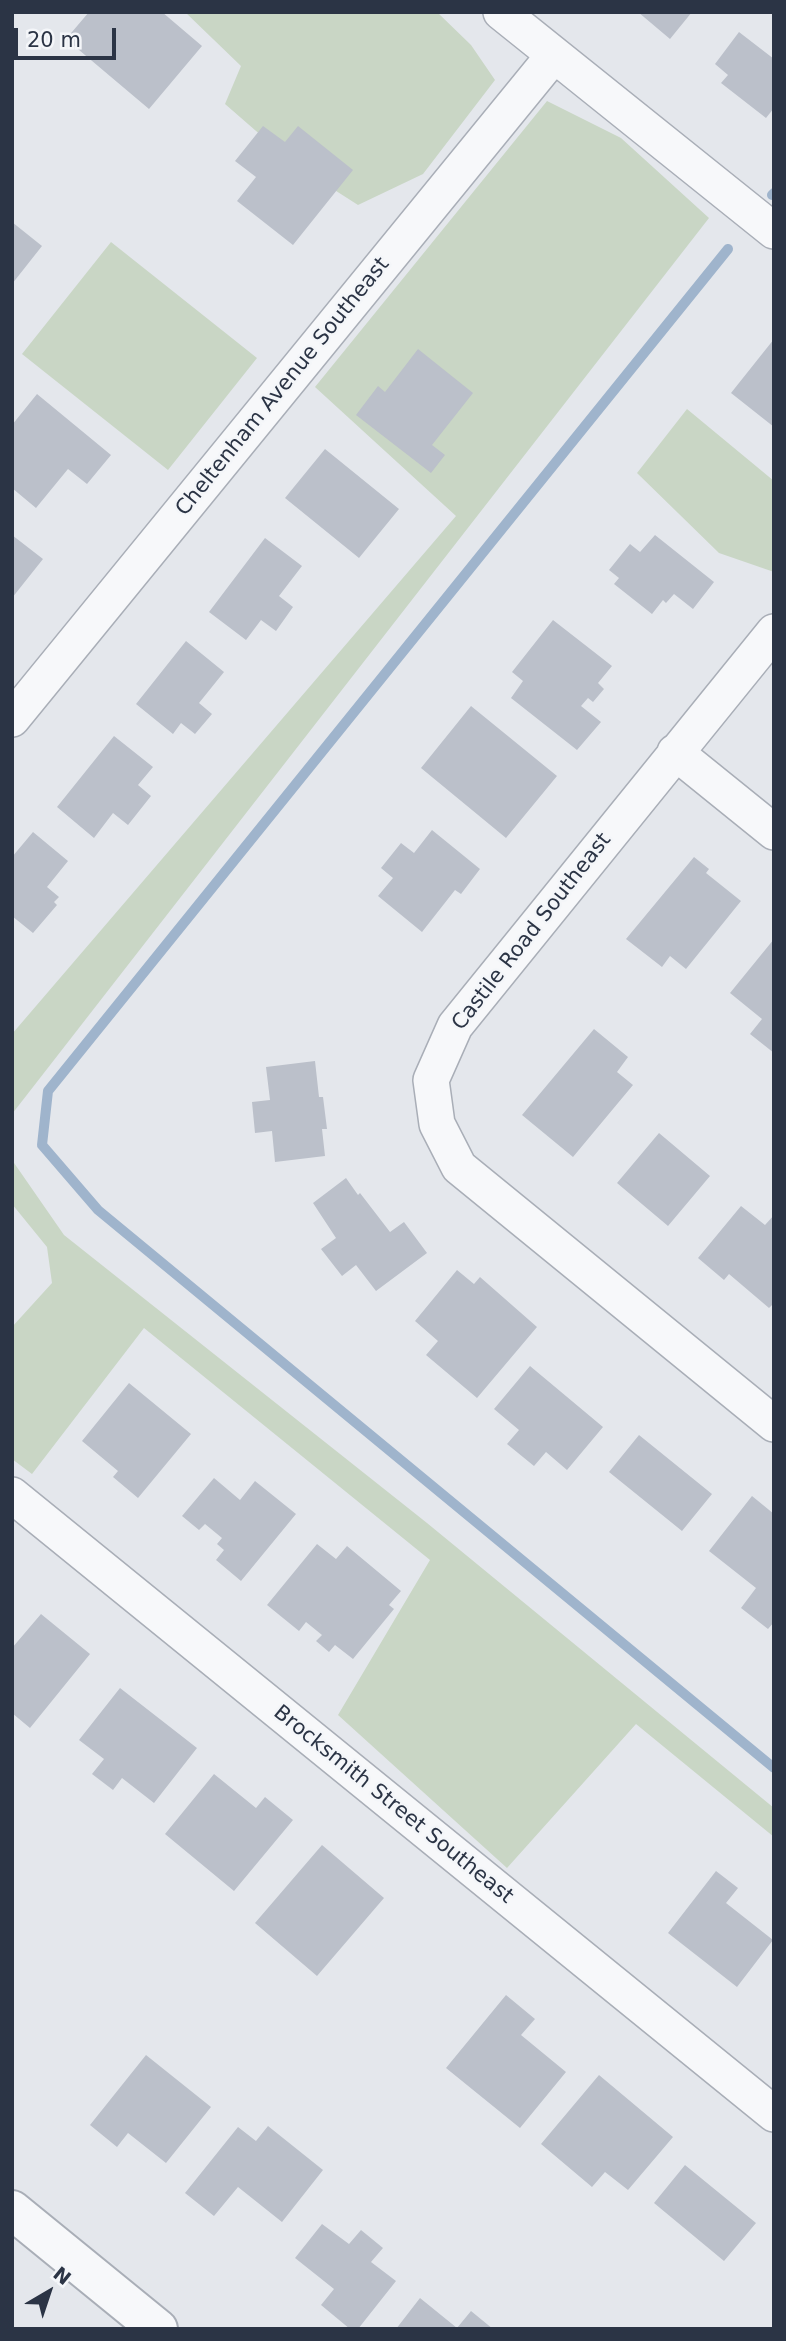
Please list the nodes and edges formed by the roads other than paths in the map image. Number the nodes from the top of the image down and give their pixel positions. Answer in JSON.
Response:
{"nodes":[{"id":1,"x":501,"y":12,"type":"edge"},
{"id":2,"x":554,"y":55,"type":"junction"},
{"id":3,"x":774,"y":231,"type":"edge"},
{"id":4,"x":774,"y":632,"type":"edge"},
{"id":5,"x":12,"y":719,"type":"edge"},
{"id":6,"x":675,"y":752,"type":"junction"},
{"id":7,"x":774,"y":832,"type":"edge"},
{"id":8,"x":774,"y":1424,"type":"edge"},
{"id":9,"x":12,"y":1495,"type":"edge"},
{"id":10,"x":774,"y":2114,"type":"edge"},
{"id":11,"x":12,"y":2210,"type":"edge"},
{"id":12,"x":158,"y":2329,"type":"edge"}],
"edges":[{"from":1,"to":2,"type":"street"},
{"from":2,"to":3,"type":"street"},
{"from":2,"to":5,"type":"street","name":"Cheltenham Avenue Southeast"},
{"from":4,"to":6,"type":"street","name":"Castile Road Southeast"},
{"from":6,"to":7,"type":"street"},
{"from":6,"to":8,"type":"street","name":"Castile Road Southeast"},
{"from":9,"to":10,"type":"street","name":"Brocksmith Street Southeast"},
{"from":11,"to":12,"type":"street"}]}
